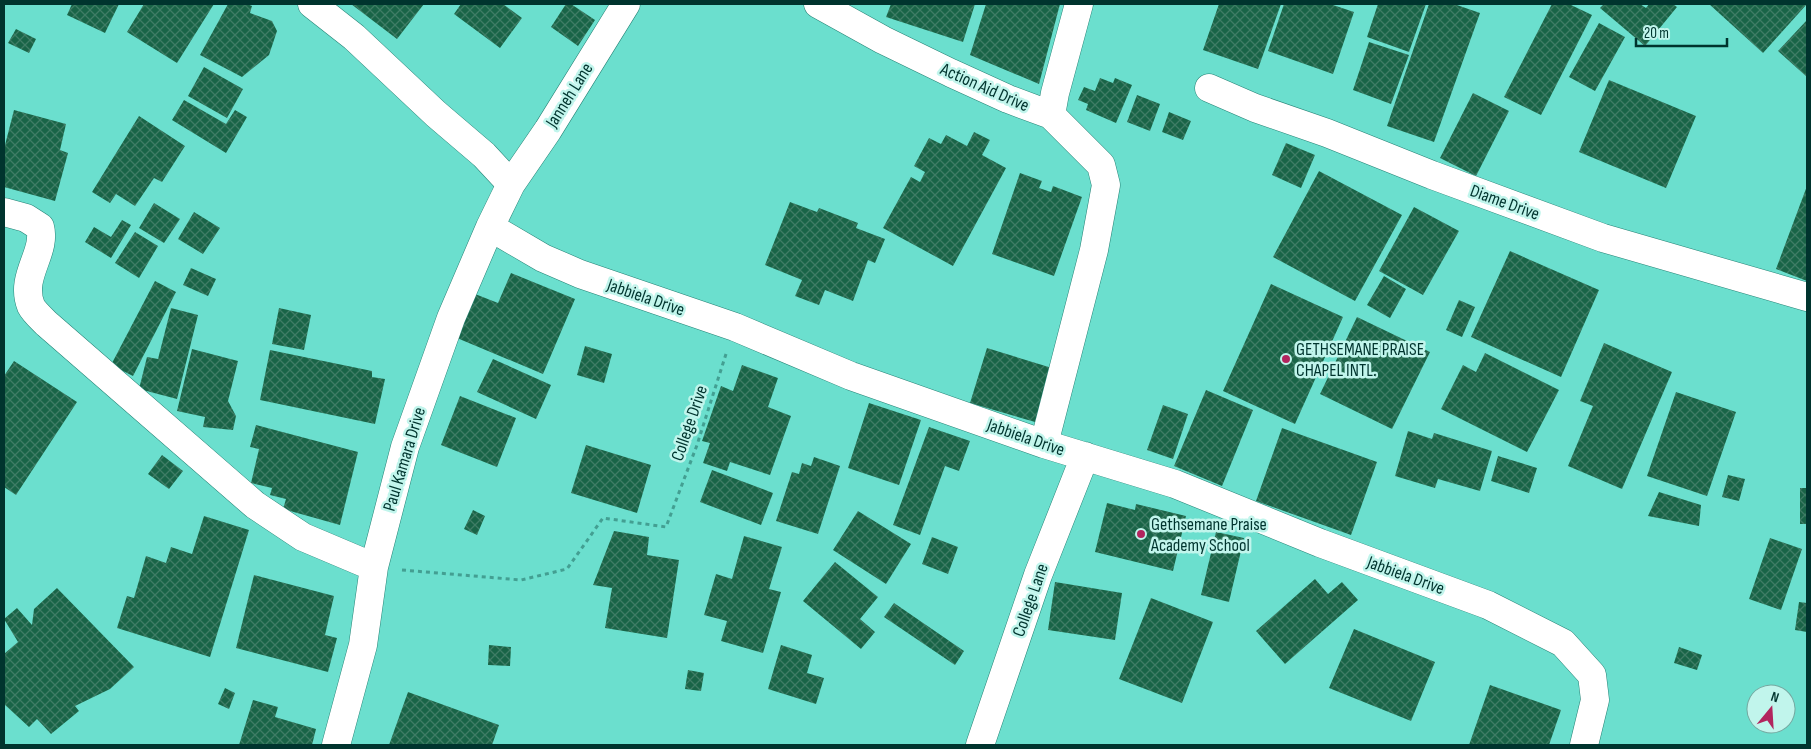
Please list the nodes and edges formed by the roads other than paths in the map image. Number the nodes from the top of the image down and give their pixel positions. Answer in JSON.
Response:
{"nodes":[{"id":1,"x":312,"y":4,"type":"edge"},
{"id":2,"x":626,"y":4,"type":"edge"},
{"id":3,"x":818,"y":4,"type":"edge"},
{"id":4,"x":1079,"y":4,"type":"edge"},
{"id":5,"x":1209,"y":88,"type":"dead end"},
{"id":6,"x":1051,"y":115,"type":"junction"},
{"id":7,"x":511,"y":184,"type":"junction"},
{"id":8,"x":4,"y":212,"type":"edge"},
{"id":9,"x":490,"y":227,"type":"junction"},
{"id":10,"x":1807,"y":297,"type":"edge"},
{"id":11,"x":1044,"y":444,"type":"junction"},
{"id":12,"x":1085,"y":456,"type":"junction"},
{"id":13,"x":374,"y":567,"type":"junction"},
{"id":14,"x":336,"y":745,"type":"edge"},
{"id":15,"x":980,"y":745,"type":"edge"},
{"id":16,"x":1584,"y":745,"type":"edge"}],
"edges":[{"from":1,"to":7,"type":"street"},
{"from":2,"to":7,"type":"street","name":"Janneh Lane"},
{"from":3,"to":6,"type":"street","name":"Action Aid Drive"},
{"from":4,"to":6,"type":"street","name":"Action Aid Drive"},
{"from":5,"to":10,"type":"street","name":"Diame Drive"},
{"from":6,"to":11,"type":"street"},
{"from":7,"to":9,"type":"street","name":"Paul Kamara Drive"},
{"from":8,"to":13,"type":"street"},
{"from":9,"to":11,"type":"street","name":"Jabbiela Drive"},
{"from":9,"to":13,"type":"street","name":"Paul Kamara Drive"},
{"from":11,"to":12,"type":"street","name":"Jabbiela Drive"},
{"from":12,"to":15,"type":"street","name":"College Lane"},
{"from":12,"to":16,"type":"street","name":"Jabbiela Drive"},
{"from":13,"to":14,"type":"street","name":"Paul Kamara Drive"}]}
